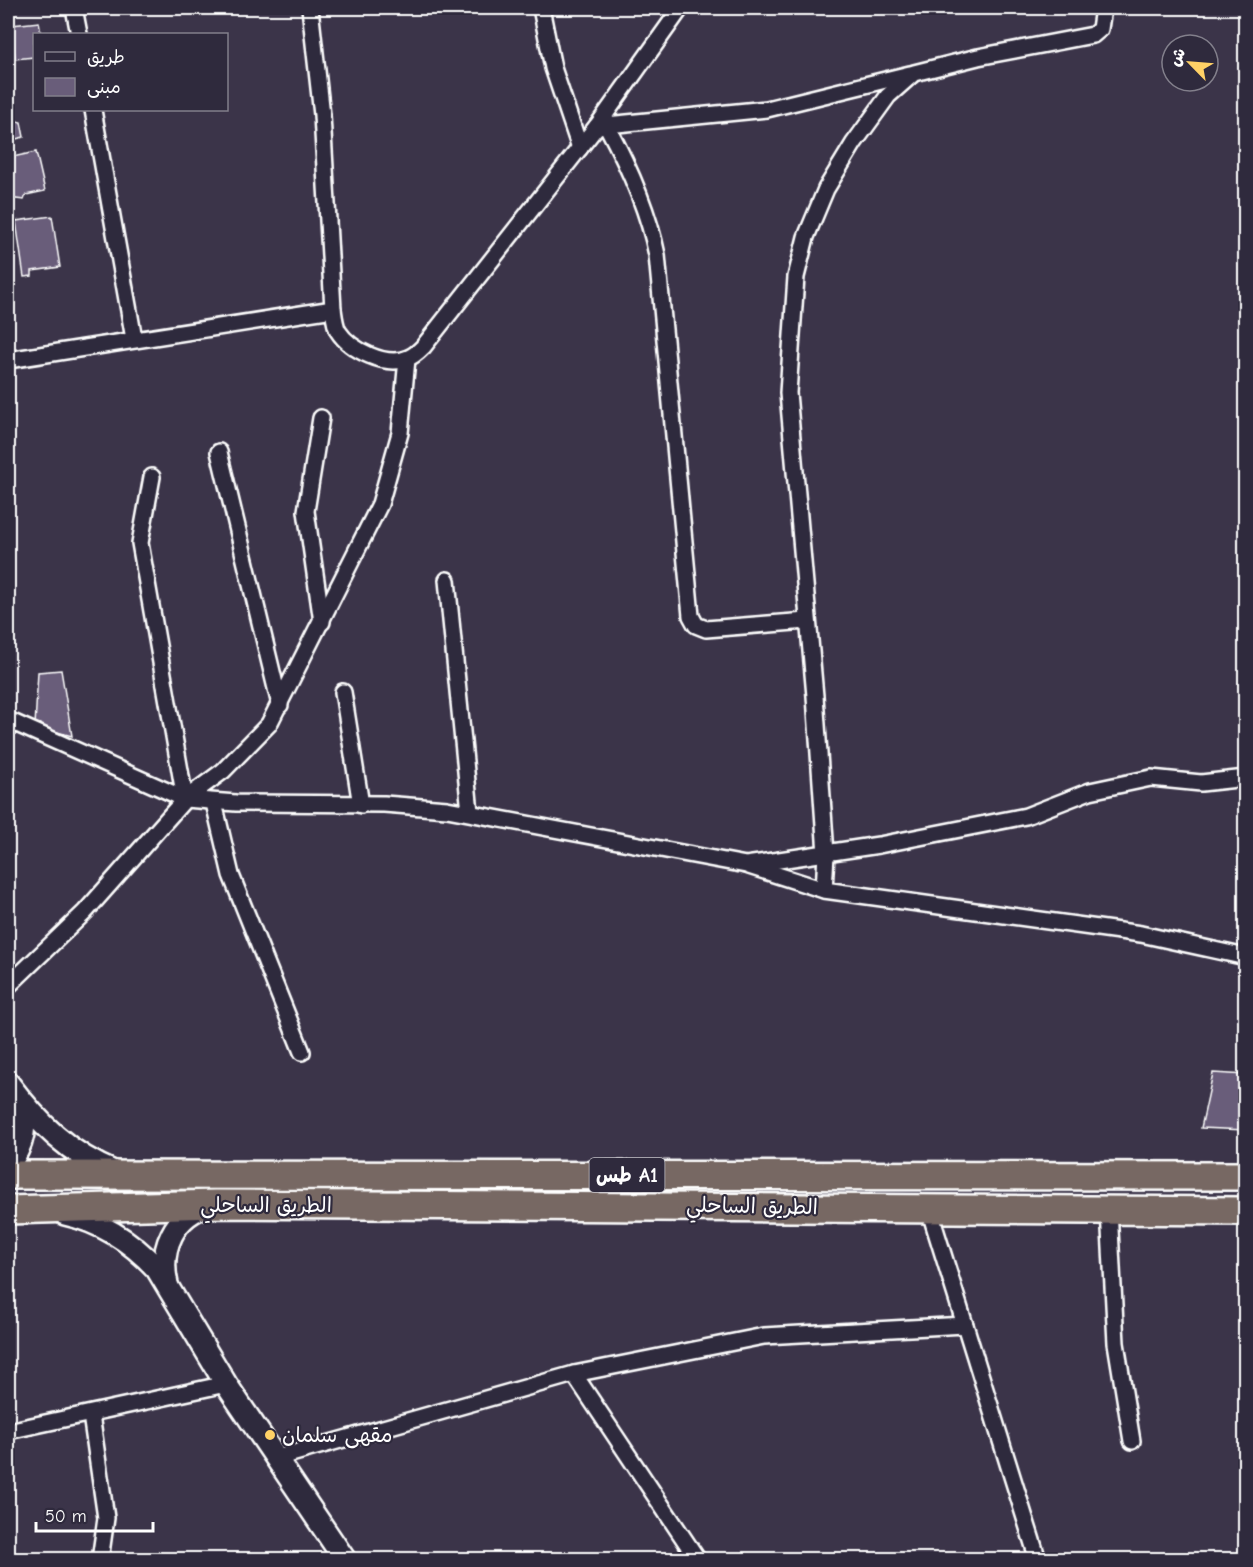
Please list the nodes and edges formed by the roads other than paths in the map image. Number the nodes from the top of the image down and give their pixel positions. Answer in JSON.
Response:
{"nodes":[{"id":1,"x":74,"y":8,"type":"edge"},
{"id":2,"x":310,"y":8,"type":"edge"},
{"id":3,"x":541,"y":8,"type":"edge"},
{"id":4,"x":681,"y":8,"type":"edge"},
{"id":5,"x":1103,"y":8,"type":"edge"},
{"id":6,"x":79,"y":33,"type":"edge"},
{"id":7,"x":914,"y":73,"type":"junction"},
{"id":8,"x":93,"y":111,"type":"edge"},
{"id":9,"x":602,"y":126,"type":"junction"},
{"id":10,"x":580,"y":148,"type":"junction"},
{"id":11,"x":333,"y":309,"type":"junction"},
{"id":12,"x":134,"y":339,"type":"junction"},
{"id":13,"x":407,"y":359,"type":"junction"},
{"id":14,"x":8,"y":360,"type":"edge"},
{"id":15,"x":321,"y":418,"type":"dead end"},
{"id":16,"x":219,"y":452,"type":"dead end"},
{"id":17,"x":152,"y":477,"type":"dead end"},
{"id":18,"x":447,"y":580,"type":"dead end"},
{"id":19,"x":807,"y":621,"type":"junction"},
{"id":20,"x":322,"y":622,"type":"junction"},
{"id":21,"x":343,"y":692,"type":"dead end"},
{"id":22,"x":280,"y":705,"type":"junction"},
{"id":23,"x":8,"y":720,"type":"edge"},
{"id":24,"x":1245,"y":778,"type":"edge"},
{"id":25,"x":185,"y":799,"type":"junction"},
{"id":26,"x":214,"y":802,"type":"junction"},
{"id":27,"x":361,"y":805,"type":"junction"},
{"id":28,"x":470,"y":812,"type":"junction"},
{"id":29,"x":825,"y":854,"type":"junction"},
{"id":30,"x":746,"y":865,"type":"junction"},
{"id":31,"x":824,"y":890,"type":"junction"},
{"id":32,"x":1245,"y":957,"type":"edge"},
{"id":33,"x":8,"y":986,"type":"edge"},
{"id":34,"x":302,"y":1052,"type":"dead end"},
{"id":35,"x":12,"y":1089,"type":"edge"},
{"id":36,"x":8,"y":1165,"type":"edge"},
{"id":37,"x":8,"y":1175,"type":"edge"},
{"id":38,"x":122,"y":1175,"type":"junction"},
{"id":39,"x":1245,"y":1176,"type":"edge"},
{"id":40,"x":215,"y":1204,"type":"junction"},
{"id":41,"x":8,"y":1209,"type":"edge"},
{"id":42,"x":929,"y":1209,"type":"junction"},
{"id":43,"x":40,"y":1210,"type":"junction"},
{"id":44,"x":1109,"y":1210,"type":"junction"},
{"id":45,"x":1245,"y":1211,"type":"edge"},
{"id":46,"x":167,"y":1285,"type":"junction"},
{"id":47,"x":965,"y":1325,"type":"junction"},
{"id":48,"x":574,"y":1374,"type":"junction"},
{"id":49,"x":226,"y":1384,"type":"junction"},
{"id":50,"x":91,"y":1415,"type":"junction"},
{"id":51,"x":8,"y":1431,"type":"edge"},
{"id":52,"x":1132,"y":1441,"type":"dead end"},
{"id":53,"x":277,"y":1458,"type":"junction"},
{"id":54,"x":100,"y":1560,"type":"edge"},
{"id":55,"x":345,"y":1560,"type":"edge"},
{"id":56,"x":698,"y":1560,"type":"edge"},
{"id":57,"x":1038,"y":1560,"type":"edge"}],
"edges":[{"from":1,"to":6,"type":"street"},
{"from":2,"to":11,"type":"street"},
{"from":3,"to":10,"type":"street"},
{"from":4,"to":9,"type":"street"},
{"from":5,"to":7,"type":"street"},
{"from":7,"to":9,"type":"street"},
{"from":7,"to":19,"type":"street"},
{"from":8,"to":12,"type":"street"},
{"from":9,"to":10,"type":"street"},
{"from":9,"to":19,"type":"street"},
{"from":10,"to":13,"type":"street"},
{"from":11,"to":12,"type":"street"},
{"from":11,"to":13,"type":"street"},
{"from":12,"to":14,"type":"street"},
{"from":13,"to":20,"type":"street"},
{"from":15,"to":20,"type":"street"},
{"from":16,"to":22,"type":"street"},
{"from":17,"to":25,"type":"street"},
{"from":18,"to":28,"type":"street"},
{"from":19,"to":29,"type":"street"},
{"from":20,"to":22,"type":"street"},
{"from":21,"to":27,"type":"street"},
{"from":22,"to":25,"type":"street"},
{"from":23,"to":25,"type":"street"},
{"from":24,"to":29,"type":"street"},
{"from":25,"to":26,"type":"street"},
{"from":25,"to":33,"type":"street"},
{"from":26,"to":27,"type":"street"},
{"from":26,"to":34,"type":"street"},
{"from":27,"to":28,"type":"street"},
{"from":28,"to":30,"type":"street"},
{"from":29,"to":30,"type":"street"},
{"from":29,"to":31,"type":"street"},
{"from":30,"to":31,"type":"street"},
{"from":31,"to":32,"type":"street"},
{"from":35,"to":36,"type":"main road"},
{"from":35,"to":38,"type":"main road"},
{"from":37,"to":38,"type":"highway","name":"الطريق الساحلي","number":"طس A1"},
{"from":38,"to":39,"type":"highway","name":"الطريق الساحلي","number":"طس A1"},
{"from":40,"to":42,"type":"highway","name":"الطريق الساحلي","number":"طس A1"},
{"from":40,"to":43,"type":"highway","name":"الطريق الساحلي","number":"طس A1"},
{"from":40,"to":46,"type":"main road"},
{"from":41,"to":43,"type":"highway","name":"الطريق الساحلي"},
{"from":42,"to":44,"type":"highway","name":"الطريق الساحلي","number":"طس A1"},
{"from":42,"to":47,"type":"street"},
{"from":43,"to":46,"type":"main road"},
{"from":44,"to":45,"type":"highway","name":"الطريق الساحلي","number":"طس A1"},
{"from":44,"to":52,"type":"street"},
{"from":46,"to":49,"type":"main road"},
{"from":47,"to":48,"type":"street"},
{"from":47,"to":57,"type":"street"},
{"from":48,"to":53,"type":"street"},
{"from":48,"to":56,"type":"street"},
{"from":49,"to":50,"type":"street"},
{"from":49,"to":53,"type":"main road"},
{"from":50,"to":51,"type":"street"},
{"from":50,"to":54,"type":"street"},
{"from":53,"to":55,"type":"main road"}]}
